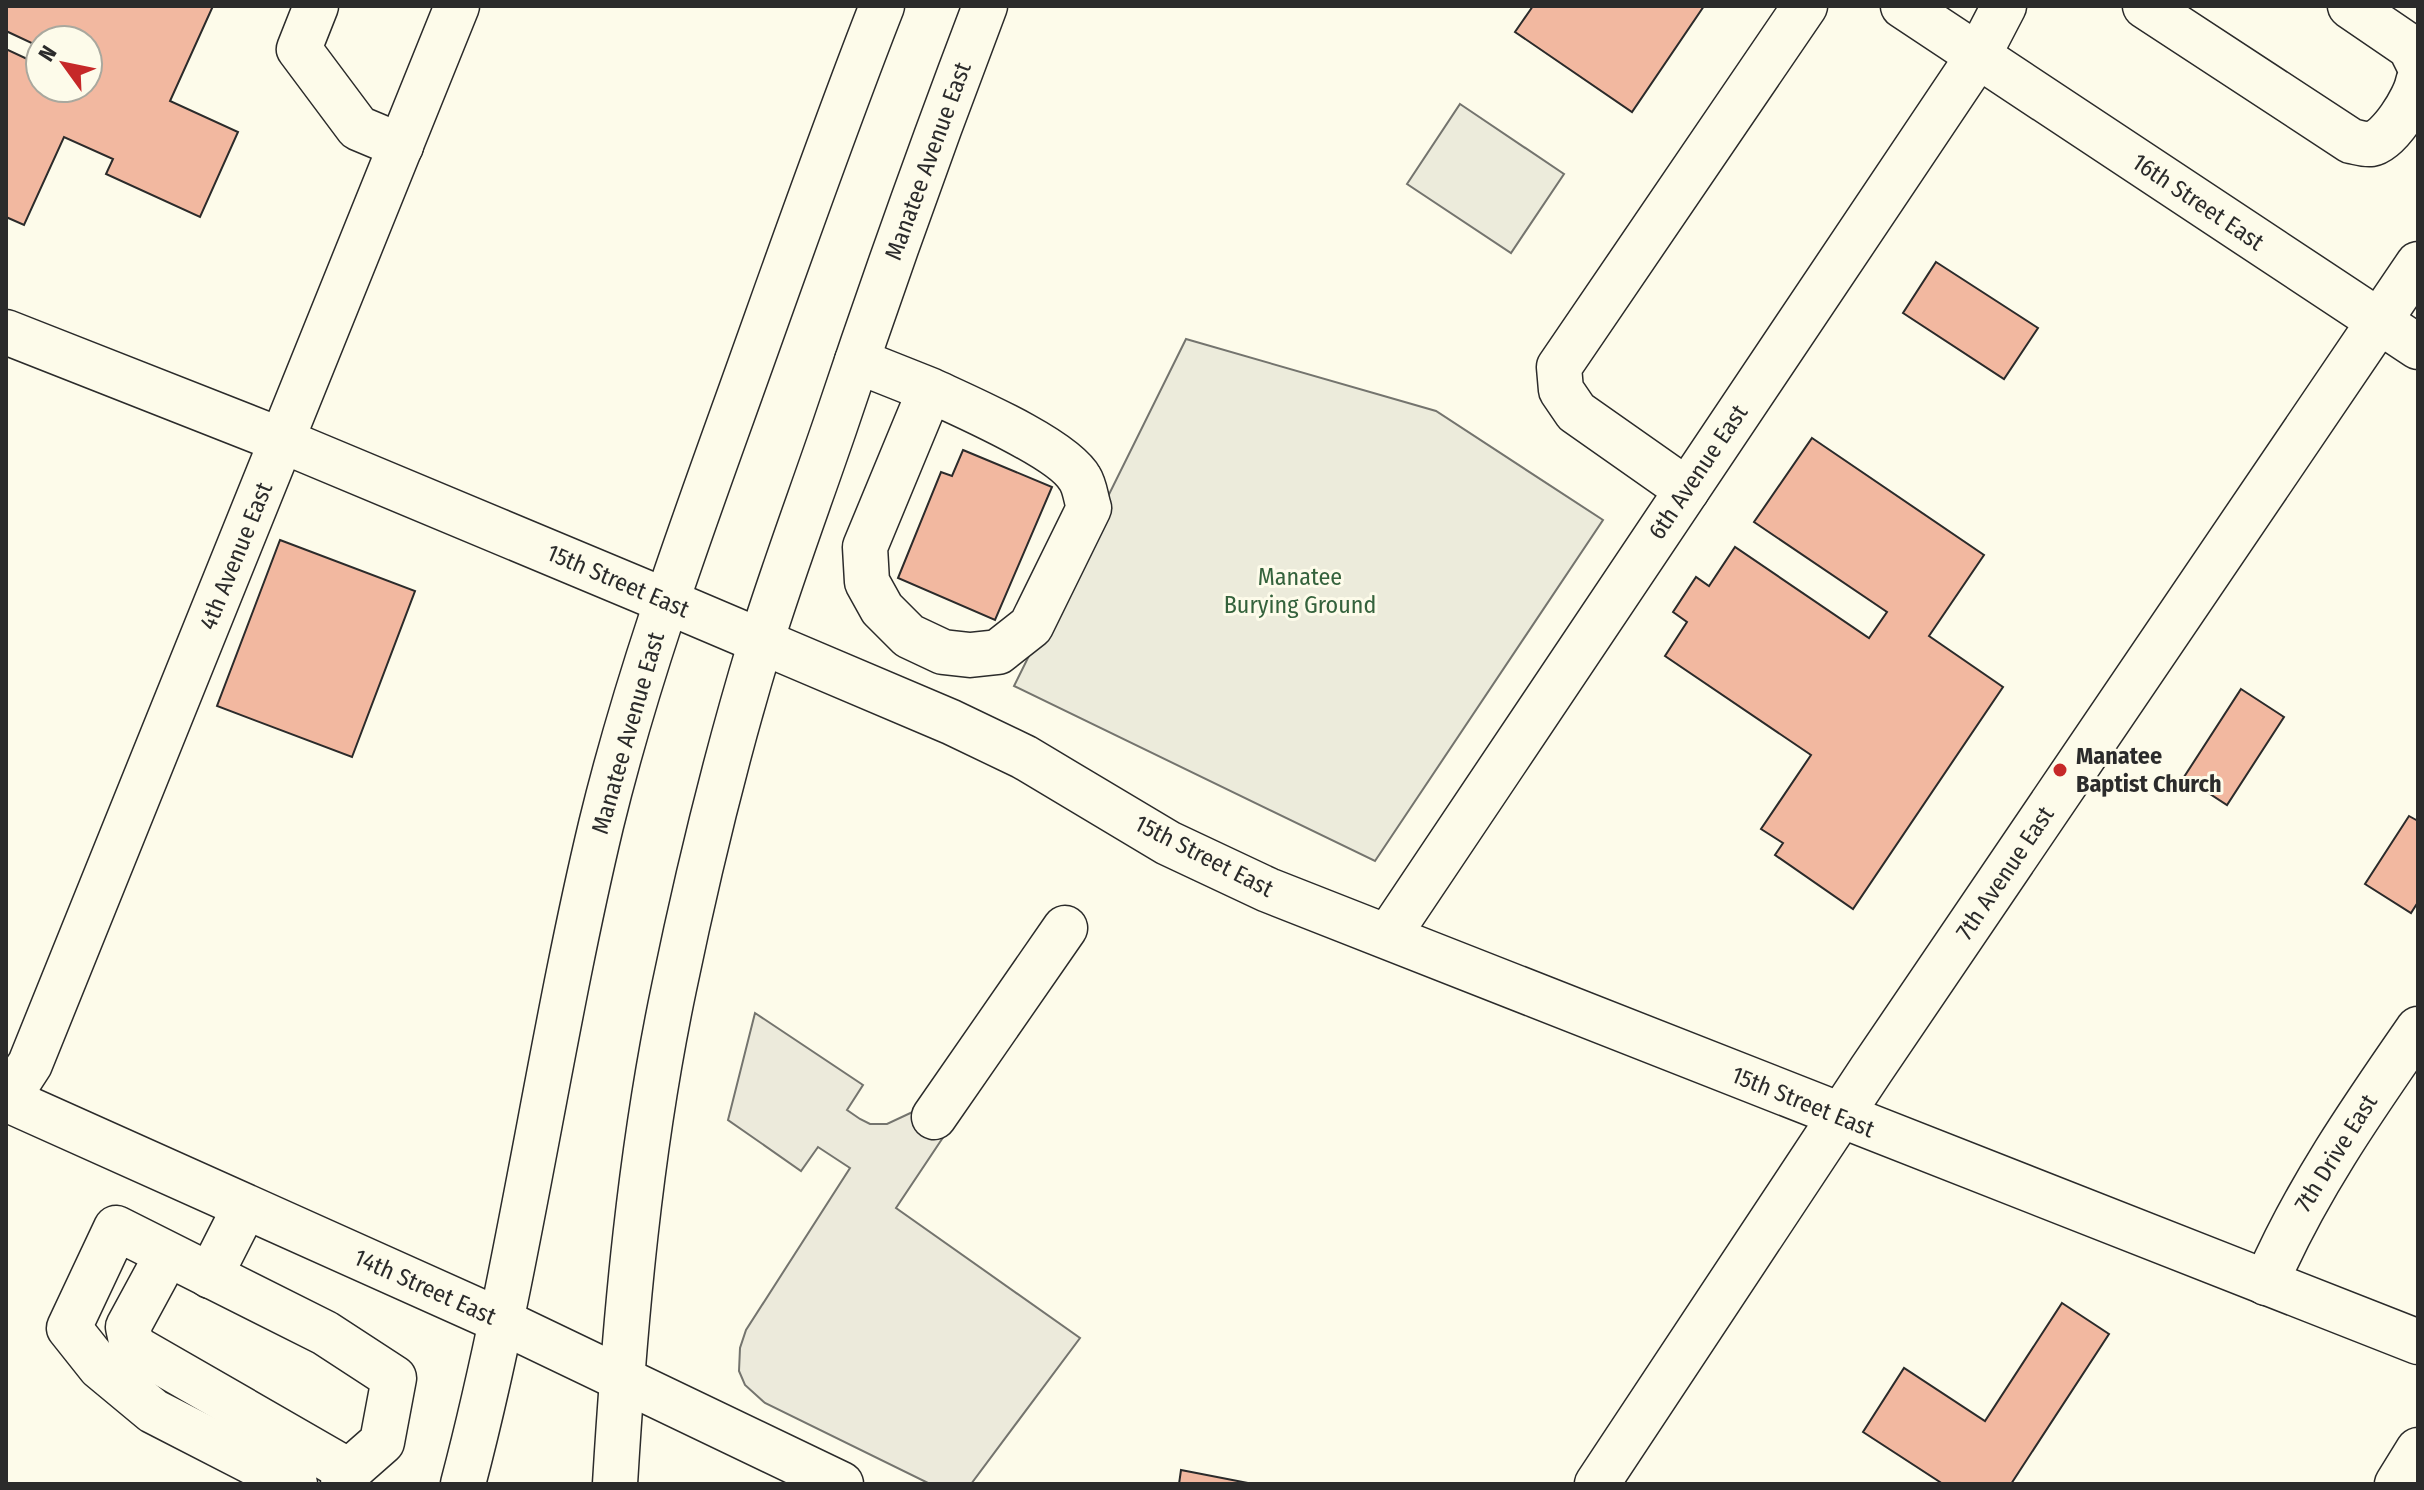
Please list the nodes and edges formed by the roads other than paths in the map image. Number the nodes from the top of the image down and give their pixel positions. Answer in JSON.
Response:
{"nodes":[{"id":1,"x":316,"y":6,"type":"edge"},
{"id":2,"x":457,"y":6,"type":"edge"},
{"id":3,"x":882,"y":6,"type":"edge"},
{"id":4,"x":985,"y":6,"type":"edge"},
{"id":5,"x":1805,"y":6,"type":"edge"},
{"id":6,"x":1903,"y":6,"type":"edge"},
{"id":7,"x":2004,"y":6,"type":"edge"},
{"id":8,"x":2145,"y":6,"type":"edge"},
{"id":9,"x":2350,"y":6,"type":"edge"},
{"id":10,"x":1978,"y":56,"type":"junction"},
{"id":11,"x":2418,"y":63,"type":"edge"},
{"id":12,"x":2418,"y":82,"type":"edge"},
{"id":13,"x":401,"y":146,"type":"junction"},
{"id":14,"x":2418,"y":264,"type":"edge"},
{"id":15,"x":2380,"y":322,"type":"junction"},
{"id":16,"x":6,"y":332,"type":"edge"},
{"id":17,"x":2418,"y":347,"type":"edge"},
{"id":18,"x":857,"y":361,"type":"junction"},
{"id":19,"x":930,"y":390,"type":"junction"},
{"id":20,"x":283,"y":441,"type":"junction"},
{"id":21,"x":1687,"y":490,"type":"junction"},
{"id":22,"x":666,"y":601,"type":"junction"},
{"id":23,"x":761,"y":643,"type":"junction"},
{"id":24,"x":1065,"y":928,"type":"dead end"},
{"id":25,"x":1388,"y":936,"type":"junction"},
{"id":26,"x":2418,"y":1029,"type":"edge"},
{"id":27,"x":6,"y":1099,"type":"edge"},
{"id":28,"x":934,"y":1117,"type":"dead end"},
{"id":29,"x":1840,"y":1117,"type":"junction"},
{"id":30,"x":245,"y":1207,"type":"junction"},
{"id":31,"x":157,"y":1249,"type":"junction"},
{"id":32,"x":210,"y":1276,"type":"junction"},
{"id":33,"x":2266,"y":1283,"type":"junction"},
{"id":34,"x":501,"y":1321,"type":"junction"},
{"id":35,"x":2418,"y":1342,"type":"edge"},
{"id":36,"x":621,"y":1378,"type":"junction"},
{"id":37,"x":2418,"y":1450,"type":"edge"},
{"id":38,"x":346,"y":1478,"type":"edge"},
{"id":39,"x":295,"y":1484,"type":"edge"},
{"id":40,"x":463,"y":1484,"type":"edge"},
{"id":41,"x":615,"y":1484,"type":"edge"},
{"id":42,"x":841,"y":1484,"type":"edge"},
{"id":43,"x":1597,"y":1484,"type":"edge"},
{"id":44,"x":2397,"y":1484,"type":"edge"}],
"edges":[{"from":1,"to":13,"type":"street"},
{"from":2,"to":13,"type":"street","name":"4th Avenue East"},
{"from":3,"to":22,"type":"street","name":"Manatee Avenue East"},
{"from":4,"to":18,"type":"street","name":"Manatee Avenue East"},
{"from":5,"to":21,"type":"street"},
{"from":6,"to":10,"type":"street","name":"16th Street East"},
{"from":7,"to":10,"type":"street","name":"6th Avenue East"},
{"from":8,"to":12,"type":"street"},
{"from":9,"to":11,"type":"street"},
{"from":10,"to":15,"type":"street","name":"16th Street East"},
{"from":10,"to":21,"type":"street","name":"6th Avenue East"},
{"from":13,"to":20,"type":"street","name":"4th Avenue East"},
{"from":14,"to":15,"type":"street","name":"7th Avenue East"},
{"from":15,"to":17,"type":"street","name":"16th Street East"},
{"from":15,"to":29,"type":"street","name":"7th Avenue East"},
{"from":16,"to":20,"type":"street","name":"15th Street East"},
{"from":18,"to":19,"type":"street"},
{"from":18,"to":23,"type":"street","name":"Manatee Avenue East"},
{"from":19,"to":19,"type":"street"},
{"from":20,"to":22,"type":"street","name":"15th Street East"},
{"from":20,"to":27,"type":"street","name":"4th Avenue East"},
{"from":21,"to":25,"type":"street","name":"6th Avenue East"},
{"from":22,"to":23,"type":"street","name":"15th Street East"},
{"from":22,"to":34,"type":"street","name":"Manatee Avenue East"},
{"from":23,"to":25,"type":"street","name":"15th Street East"},
{"from":23,"to":36,"type":"street","name":"Manatee Avenue East"},
{"from":24,"to":28,"type":"street"},
{"from":25,"to":29,"type":"street","name":"15th Street East"},
{"from":26,"to":33,"type":"street","name":"7th Drive East"},
{"from":27,"to":30,"type":"street","name":"14th Street East"},
{"from":29,"to":33,"type":"street","name":"15th Street East"},
{"from":29,"to":43,"type":"street","name":"7th Avenue East"},
{"from":30,"to":32,"type":"street"},
{"from":30,"to":34,"type":"street","name":"14th Street East"},
{"from":31,"to":32,"type":"street"},
{"from":31,"to":38,"type":"street"},
{"from":31,"to":39,"type":"street"},
{"from":32,"to":38,"type":"street"},
{"from":33,"to":35,"type":"street","name":"15th Street East"},
{"from":34,"to":36,"type":"street","name":"14th Street East"},
{"from":34,"to":40,"type":"street","name":"Manatee Avenue East"},
{"from":36,"to":41,"type":"street","name":"Manatee Avenue East"},
{"from":36,"to":42,"type":"street","name":"14th Street East"},
{"from":37,"to":44,"type":"street"}]}
